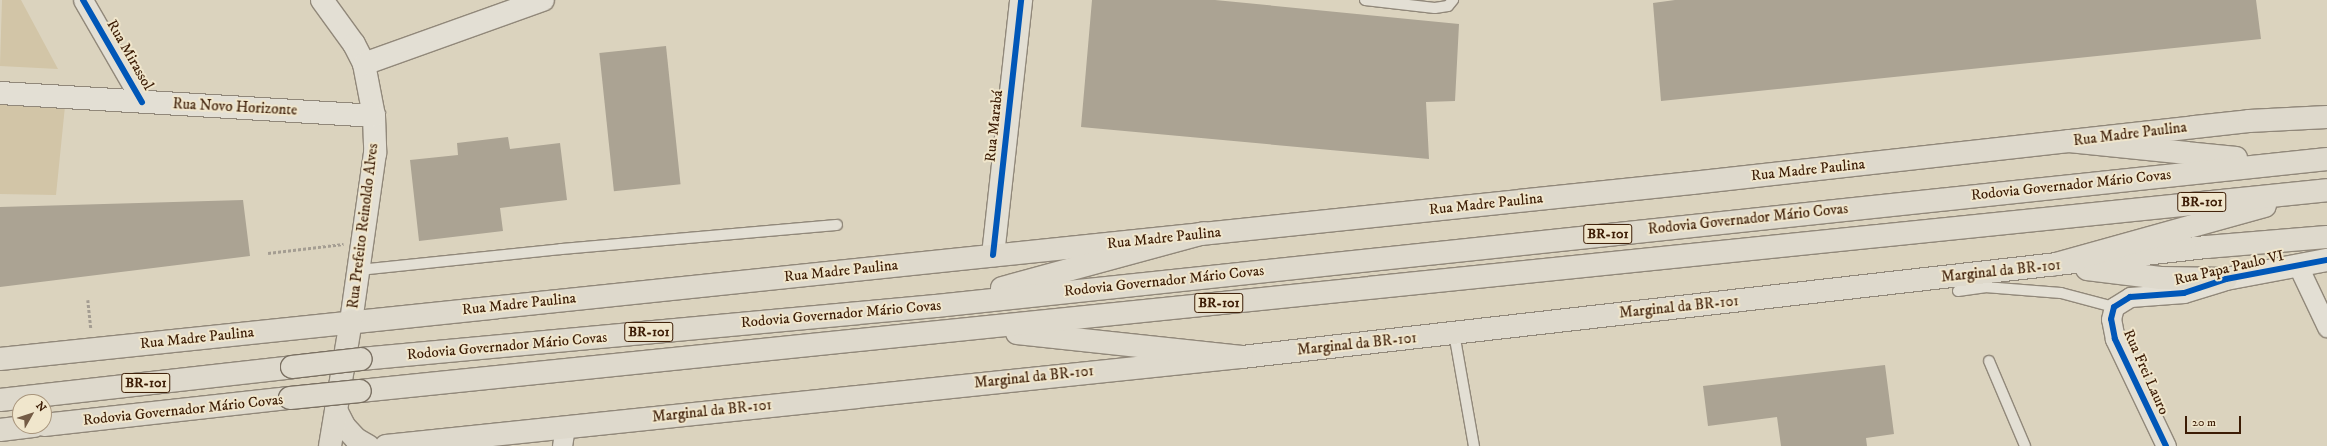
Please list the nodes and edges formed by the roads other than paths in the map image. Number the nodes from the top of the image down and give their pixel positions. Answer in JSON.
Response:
{"nodes":[{"id":1,"x":83,"y":0,"type":"edge"},
{"id":2,"x":322,"y":0,"type":"edge"},
{"id":3,"x":543,"y":0,"type":"edge"},
{"id":4,"x":1021,"y":0,"type":"edge"},
{"id":5,"x":1365,"y":0,"type":"edge"},
{"id":6,"x":1453,"y":0,"type":"edge"},
{"id":7,"x":364,"y":64,"type":"junction"},
{"id":8,"x":0,"y":93,"type":"edge"},
{"id":9,"x":142,"y":102,"type":"junction"},
{"id":10,"x":374,"y":116,"type":"junction"},
{"id":11,"x":2327,"y":117,"type":"edge"},
{"id":12,"x":2069,"y":141,"type":"junction"},
{"id":13,"x":2327,"y":159,"type":"edge"},
{"id":14,"x":2281,"y":162,"type":"junction"},
{"id":15,"x":2320,"y":190,"type":"edge"},
{"id":16,"x":837,"y":226,"type":"dead end"},
{"id":17,"x":1204,"y":233,"type":"junction"},
{"id":18,"x":2327,"y":237,"type":"edge"},
{"id":19,"x":993,"y":255,"type":"junction"},
{"id":20,"x":2327,"y":260,"type":"edge"},
{"id":21,"x":2052,"y":265,"type":"junction"},
{"id":22,"x":2298,"y":266,"type":"junction"},
{"id":23,"x":359,"y":270,"type":"junction"},
{"id":24,"x":2226,"y":279,"type":"junction"},
{"id":25,"x":1958,"y":291,"type":"dead end"},
{"id":26,"x":936,"y":306,"type":"junction"},
{"id":27,"x":2114,"y":307,"type":"junction"},
{"id":28,"x":351,"y":321,"type":"junction"},
{"id":29,"x":2327,"y":327,"type":"edge"},
{"id":30,"x":972,"y":329,"type":"junction"},
{"id":31,"x":1454,"y":332,"type":"junction"},
{"id":32,"x":1242,"y":357,"type":"junction"},
{"id":33,"x":0,"y":359,"type":"edge"},
{"id":34,"x":1989,"y":360,"type":"dead end"},
{"id":35,"x":0,"y":400,"type":"edge"},
{"id":36,"x":336,"y":410,"type":"junction"},
{"id":37,"x":52,"y":424,"type":"edge"},
{"id":38,"x":12,"y":429,"type":"edge"},
{"id":39,"x":0,"y":430,"type":"edge"},
{"id":40,"x":564,"y":436,"type":"edge"},
{"id":41,"x":330,"y":446,"type":"edge"},
{"id":42,"x":368,"y":446,"type":"edge"},
{"id":43,"x":386,"y":446,"type":"edge"},
{"id":44,"x":1474,"y":446,"type":"edge"},
{"id":45,"x":2025,"y":446,"type":"edge"},
{"id":46,"x":2166,"y":446,"type":"edge"}],
"edges":[{"from":1,"to":9,"type":"street","name":"Rua Mirassol"},
{"from":2,"to":7,"type":"main road","name":"Rua Prefeito Reinoldo Alves"},
{"from":3,"to":7,"type":"main road"},
{"from":4,"to":19,"type":"main road","name":"Rua Marabá"},
{"from":5,"to":6,"type":"lane"},
{"from":7,"to":10,"type":"main road","name":"Rua Prefeito Reinoldo Alves"},
{"from":8,"to":9,"type":"main road","name":"Rua Novo Horizonte"},
{"from":9,"to":10,"type":"main road","name":"Rua Novo Horizonte"},
{"from":10,"to":23,"type":"main road","name":"Rua Prefeito Reinoldo Alves"},
{"from":11,"to":12,"type":"main road","name":"Rua Madre Paulina"},
{"from":12,"to":14,"type":"main road"},
{"from":12,"to":17,"type":"main road","name":"Rua Madre Paulina"},
{"from":13,"to":14,"type":"main road","name":"Rodovia Governador Mário Covas","number":"BR-101"},
{"from":14,"to":26,"type":"main road","name":"Rodovia Governador Mário Covas","number":"BR-101"},
{"from":15,"to":21,"type":"main road"},
{"from":15,"to":30,"type":"main road","name":"Rodovia Governador Mário Covas","number":"BR-101"},
{"from":16,"to":23,"type":"lane"},
{"from":17,"to":19,"type":"main road","name":"Rua Madre Paulina"},
{"from":17,"to":26,"type":"main road"},
{"from":18,"to":21,"type":"main road","name":"Marginal da BR-101"},
{"from":19,"to":28,"type":"main road","name":"Rua Madre Paulina"},
{"from":20,"to":22,"type":"main road","name":"Rua Papa Paulo VI"},
{"from":21,"to":24,"type":"main road"},
{"from":21,"to":31,"type":"main road","name":"Marginal da BR-101"},
{"from":22,"to":24,"type":"main road","name":"Rua Papa Paulo VI"},
{"from":22,"to":29,"type":"street"},
{"from":23,"to":28,"type":"main road","name":"Rua Prefeito Reinoldo Alves"},
{"from":24,"to":27,"type":"street","name":"Rua Papa Paulo VI"},
{"from":25,"to":27,"type":"lane"},
{"from":26,"to":35,"type":"main road","name":"Rodovia Governador Mário Covas","number":"BR-101","bridge":true},
{"from":27,"to":46,"type":"street","name":"Rua Frei Lauro"},
{"from":28,"to":33,"type":"main road","name":"Rua Madre Paulina"},
{"from":28,"to":36,"type":"main road"},
{"from":30,"to":32,"type":"main road"},
{"from":30,"to":37,"type":"main road","name":"Rodovia Governador Mário Covas","number":"BR-101","bridge":true},
{"from":31,"to":32,"type":"main road","name":"Marginal da BR-101"},
{"from":31,"to":44,"type":"lane"},
{"from":32,"to":40,"type":"main road","name":"Marginal da BR-101"},
{"from":34,"to":45,"type":"lane"},
{"from":36,"to":41,"type":"main road"},
{"from":36,"to":42,"type":"main road"},
{"from":38,"to":39,"type":"main road"},
{"from":40,"to":43,"type":"main road","name":"Marginal da BR-101"}]}
